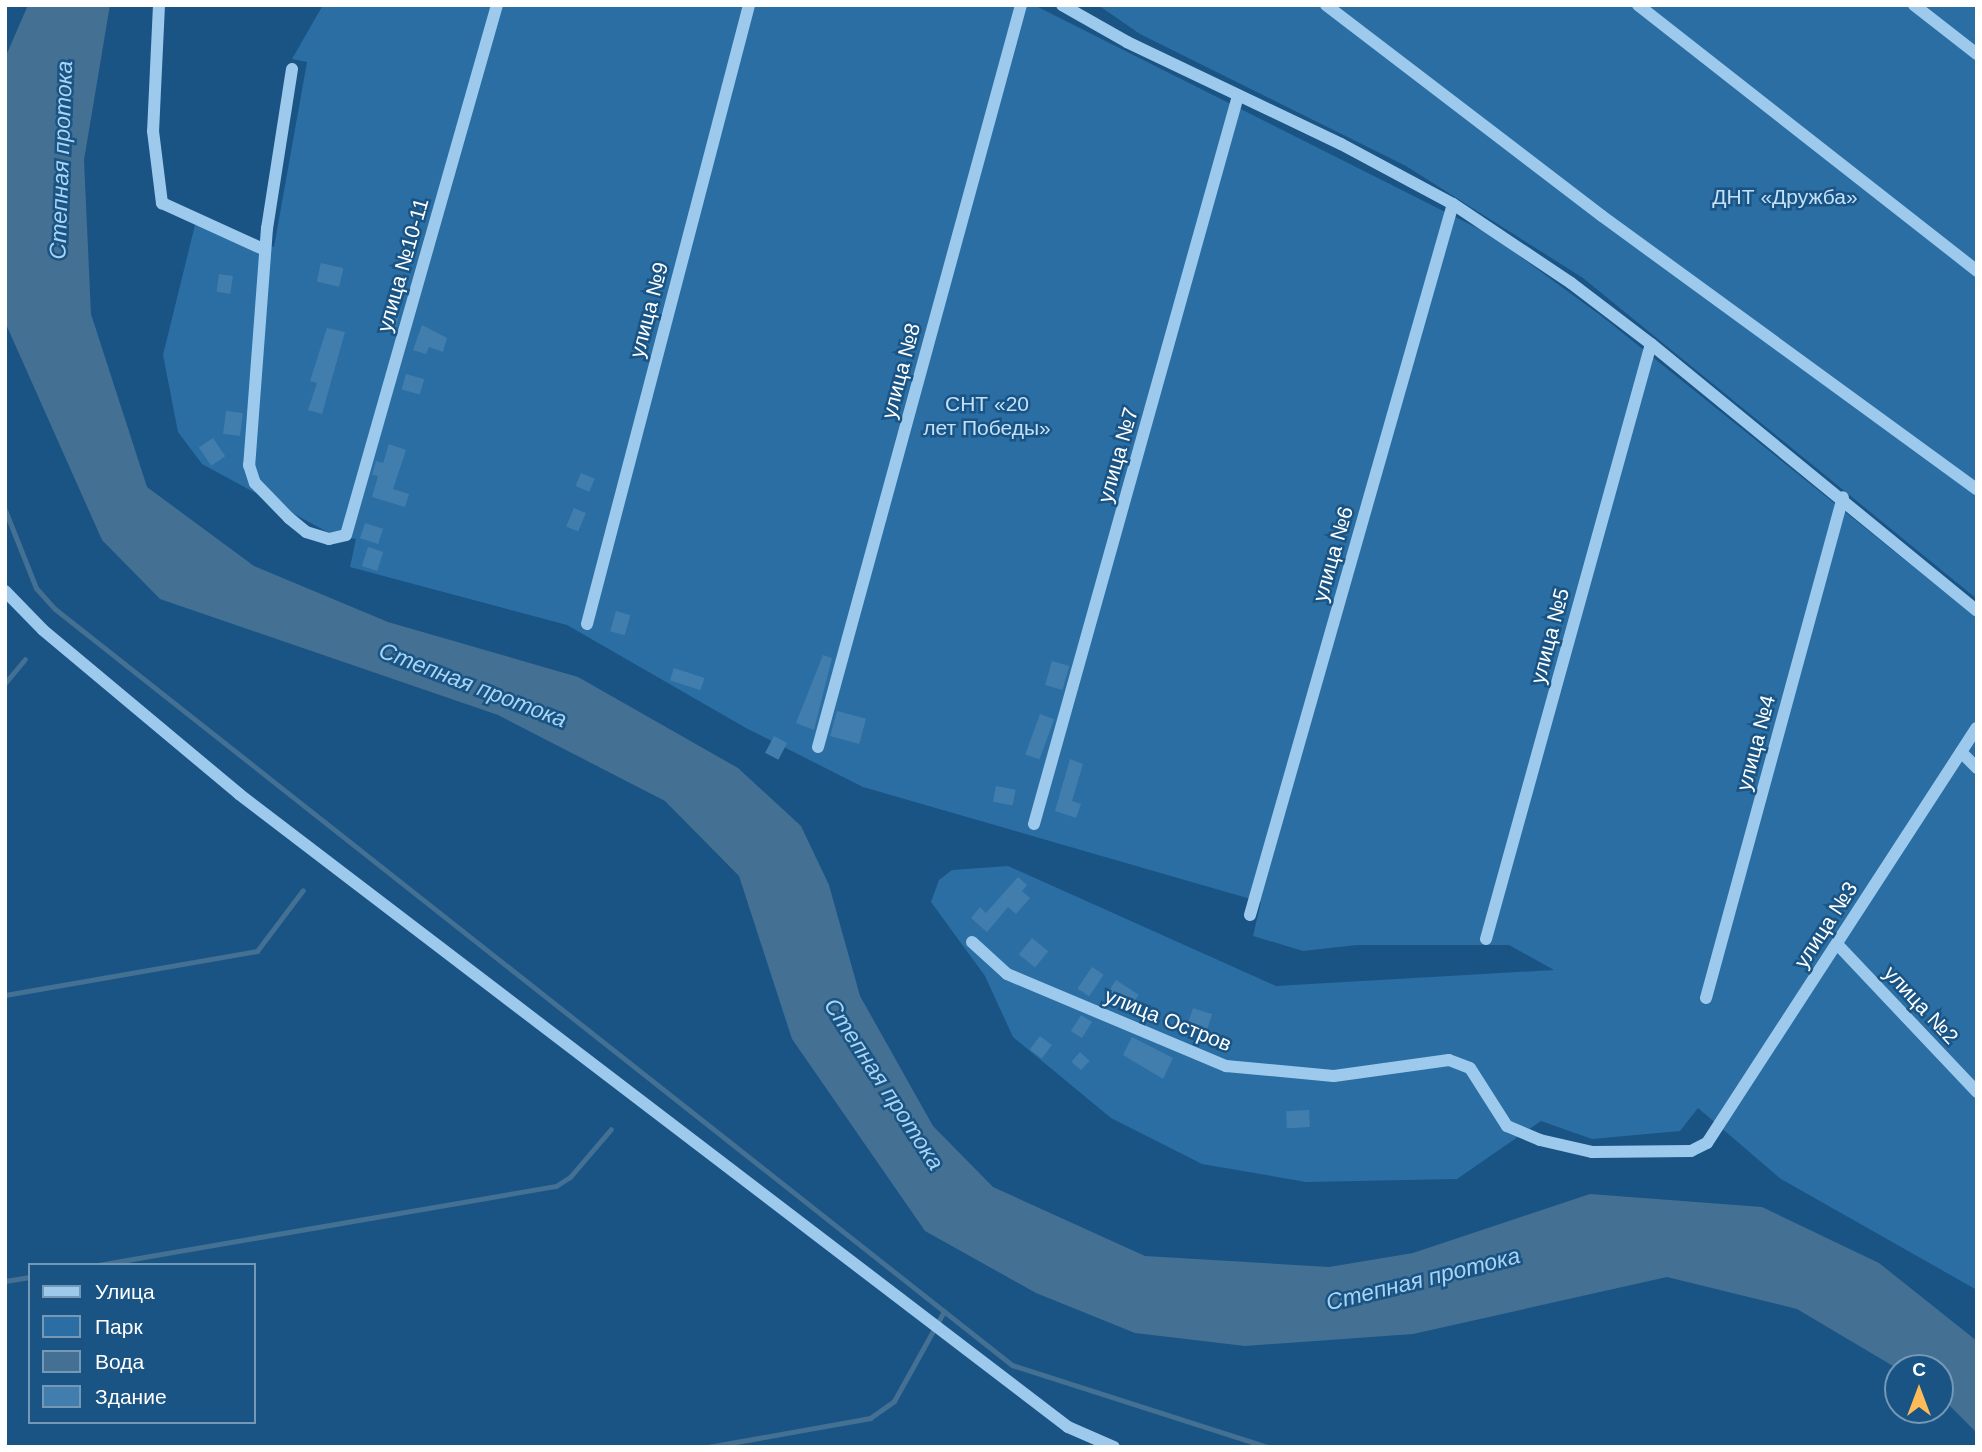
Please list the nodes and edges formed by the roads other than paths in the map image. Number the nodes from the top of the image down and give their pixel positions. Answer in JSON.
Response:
{"nodes":[{"id":1,"x":159,"y":5,"type":"edge"},
{"id":2,"x":497,"y":5,"type":"edge"},
{"id":3,"x":749,"y":5,"type":"edge"},
{"id":4,"x":1021,"y":5,"type":"edge"},
{"id":5,"x":1062,"y":5,"type":"edge"},
{"id":6,"x":1326,"y":5,"type":"edge"},
{"id":7,"x":1638,"y":5,"type":"edge"},
{"id":8,"x":1914,"y":5,"type":"edge"},
{"id":9,"x":1977,"y":54,"type":"edge"},
{"id":10,"x":292,"y":69,"type":"dead end"},
{"id":11,"x":1238,"y":96,"type":"junction"},
{"id":12,"x":1453,"y":204,"type":"junction"},
{"id":13,"x":265,"y":250,"type":"junction"},
{"id":14,"x":1977,"y":271,"type":"edge"},
{"id":15,"x":1651,"y":344,"type":"junction"},
{"id":16,"x":1977,"y":489,"type":"edge"},
{"id":17,"x":1843,"y":497,"type":"junction"},
{"id":18,"x":5,"y":591,"type":"edge"},
{"id":19,"x":1977,"y":611,"type":"edge"},
{"id":20,"x":587,"y":624,"type":"dead end"},
{"id":21,"x":1977,"y":728,"type":"edge"},
{"id":22,"x":818,"y":747,"type":"dead end"},
{"id":23,"x":1961,"y":752,"type":"junction"},
{"id":24,"x":1977,"y":768,"type":"edge"},
{"id":25,"x":1034,"y":824,"type":"dead end"},
{"id":26,"x":1250,"y":915,"type":"dead end"},
{"id":27,"x":1486,"y":939,"type":"dead end"},
{"id":28,"x":972,"y":942,"type":"dead end"},
{"id":29,"x":1837,"y":944,"type":"junction"},
{"id":30,"x":1706,"y":998,"type":"dead end"},
{"id":31,"x":1977,"y":1092,"type":"edge"},
{"id":32,"x":1707,"y":1143,"type":"joint"},
{"id":33,"x":1114,"y":1447,"type":"edge"}],
"edges":[{"from":1,"to":13,"type":"street"},
{"from":2,"to":13,"type":"street","name":"улица №10-11"},
{"from":3,"to":20,"type":"street","name":"улица №9"},
{"from":4,"to":22,"type":"street","name":"улица №8"},
{"from":5,"to":11,"type":"street"},
{"from":6,"to":16,"type":"street"},
{"from":7,"to":14,"type":"street"},
{"from":8,"to":9,"type":"street"},
{"from":10,"to":13,"type":"street"},
{"from":11,"to":12,"type":"street"},
{"from":11,"to":25,"type":"street","name":"улица №7"},
{"from":12,"to":15,"type":"street"},
{"from":12,"to":26,"type":"street","name":"улица №6"},
{"from":15,"to":17,"type":"street"},
{"from":15,"to":27,"type":"street","name":"улица №5"},
{"from":17,"to":19,"type":"street"},
{"from":17,"to":30,"type":"street","name":"улица №4"},
{"from":18,"to":33,"type":"street"},
{"from":21,"to":23,"type":"street","name":"улица №3"},
{"from":23,"to":24,"type":"street"},
{"from":23,"to":29,"type":"street","name":"улица №3"},
{"from":28,"to":32,"type":"street","name":"улица Остров"},
{"from":29,"to":31,"type":"street","name":"улица №2"},
{"from":29,"to":32,"type":"street","name":"улица №3"}]}
